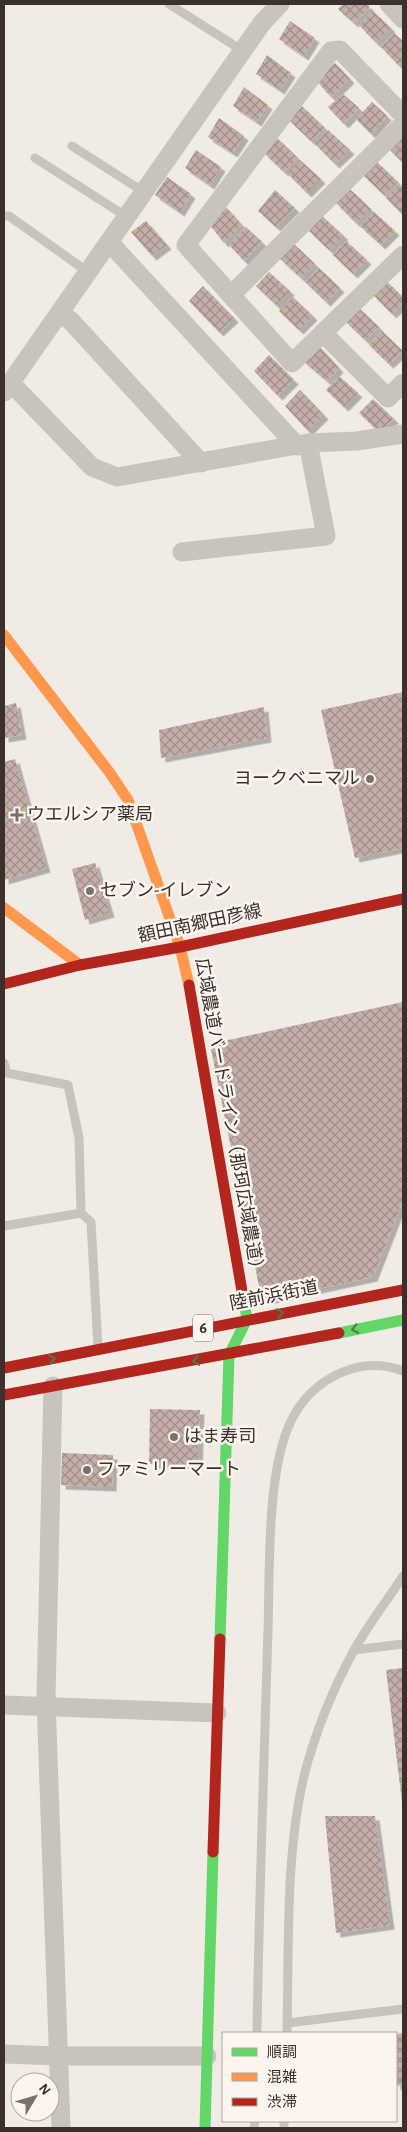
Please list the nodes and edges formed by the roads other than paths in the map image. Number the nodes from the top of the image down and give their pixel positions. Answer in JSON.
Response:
{"nodes":[{"id":1,"x":169,"y":4,"type":"edge"},
{"id":2,"x":280,"y":4,"type":"edge"},
{"id":3,"x":389,"y":4,"type":"edge"},
{"id":4,"x":403,"y":19,"type":"edge"},
{"id":5,"x":243,"y":51,"type":"junction"},
{"id":6,"x":403,"y":115,"type":"edge"},
{"id":7,"x":403,"y":124,"type":"edge"},
{"id":8,"x":72,"y":146,"type":"dead end"},
{"id":9,"x":35,"y":158,"type":"dead end"},
{"id":10,"x":144,"y":192,"type":"junction"},
{"id":11,"x":4,"y":216,"type":"edge"},
{"id":12,"x":127,"y":217,"type":"junction"},
{"id":13,"x":109,"y":242,"type":"junction"},
{"id":14,"x":403,"y":255,"type":"edge"},
{"id":15,"x":88,"y":272,"type":"junction"},
{"id":16,"x":231,"y":295,"type":"junction"},
{"id":17,"x":60,"y":312,"type":"junction"},
{"id":18,"x":323,"y":333,"type":"junction"},
{"id":19,"x":403,"y":383,"type":"edge"},
{"id":20,"x":5,"y":388,"type":"edge"},
{"id":21,"x":403,"y":434,"type":"edge"},
{"id":22,"x":302,"y":444,"type":"junction"},
{"id":23,"x":201,"y":463,"type":"junction"},
{"id":24,"x":182,"y":552,"type":"dead end"},
{"id":25,"x":4,"y":635,"type":"edge"},
{"id":26,"x":403,"y":899,"type":"edge"},
{"id":27,"x":4,"y":908,"type":"edge"},
{"id":28,"x":180,"y":947,"type":"junction"},
{"id":29,"x":80,"y":965,"type":"junction"},
{"id":30,"x":4,"y":984,"type":"edge"},
{"id":31,"x":4,"y":1063,"type":"edge"},
{"id":32,"x":81,"y":1213,"type":"junction"},
{"id":33,"x":4,"y":1226,"type":"edge"},
{"id":34,"x":403,"y":1290,"type":"edge"},
{"id":35,"x":247,"y":1319,"type":"junction"},
{"id":36,"x":403,"y":1320,"type":"edge"},
{"id":37,"x":98,"y":1350,"type":"junction"},
{"id":38,"x":229,"y":1355,"type":"junction"},
{"id":39,"x":4,"y":1368,"type":"edge"},
{"id":40,"x":403,"y":1371,"type":"edge"},
{"id":41,"x":53,"y":1386,"type":"junction"},
{"id":42,"x":4,"y":1395,"type":"edge"},
{"id":43,"x":403,"y":1576,"type":"edge"},
{"id":44,"x":403,"y":1644,"type":"edge"},
{"id":45,"x":354,"y":1650,"type":"junction"},
{"id":46,"x":4,"y":1705,"type":"edge"},
{"id":47,"x":46,"y":1707,"type":"junction"},
{"id":48,"x":217,"y":1713,"type":"junction"},
{"id":49,"x":403,"y":2009,"type":"edge"},
{"id":50,"x":287,"y":2023,"type":"junction"},
{"id":51,"x":256,"y":2032,"type":"edge"},
{"id":52,"x":287,"y":2032,"type":"edge"},
{"id":53,"x":4,"y":2054,"type":"edge"},
{"id":54,"x":58,"y":2056,"type":"junction"},
{"id":55,"x":207,"y":2056,"type":"junction"},
{"id":56,"x":61,"y":2128,"type":"edge"},
{"id":57,"x":204,"y":2128,"type":"edge"}],
"edges":[{"from":1,"to":5,"type":"lane"},
{"from":2,"to":5,"type":"street"},
{"from":3,"to":4,"type":"street"},
{"from":5,"to":10,"type":"street"},
{"from":6,"to":16,"type":"street"},
{"from":7,"to":16,"type":"street"},
{"from":8,"to":10,"type":"lane"},
{"from":9,"to":12,"type":"lane"},
{"from":10,"to":12,"type":"street"},
{"from":11,"to":15,"type":"lane"},
{"from":12,"to":13,"type":"street"},
{"from":13,"to":15,"type":"street"},
{"from":13,"to":22,"type":"street"},
{"from":14,"to":18,"type":"street"},
{"from":15,"to":17,"type":"street"},
{"from":16,"to":18,"type":"street"},
{"from":17,"to":20,"type":"street"},
{"from":17,"to":23,"type":"street"},
{"from":18,"to":19,"type":"street"},
{"from":20,"to":23,"type":"street"},
{"from":21,"to":22,"type":"street"},
{"from":22,"to":23,"type":"street"},
{"from":22,"to":24,"type":"street"},
{"from":25,"to":28,"type":"main road","name":"広域農道バードライン（那珂広域農道）"},
{"from":26,"to":28,"type":"main road","name":"額田南郷田彦線"},
{"from":27,"to":29,"type":"main road"},
{"from":28,"to":29,"type":"main road","name":"額田南郷田彦線"},
{"from":28,"to":35,"type":"main road","name":"広域農道バードライン（那珂広域農道）"},
{"from":29,"to":30,"type":"main road","name":"額田南郷田彦線"},
{"from":31,"to":32,"type":"lane"},
{"from":32,"to":33,"type":"lane"},
{"from":32,"to":37,"type":"lane"},
{"from":35,"to":34,"type":"main road","name":"陸前浜街道","number":"6","one_way":true},
{"from":35,"to":37,"type":"main road","name":"陸前浜街道","number":"6"},
{"from":35,"to":38,"type":"main road"},
{"from":36,"to":38,"type":"main road","number":"6","one_way":true},
{"from":39,"to":37,"type":"main road","name":"陸前浜街道","number":"6","one_way":true},
{"from":38,"to":41,"type":"main road","number":"6","one_way":true},
{"from":38,"to":48,"type":"main road"},
{"from":40,"to":51,"type":"lane"},
{"from":41,"to":42,"type":"main road","number":"6"},
{"from":41,"to":47,"type":"street"},
{"from":43,"to":45,"type":"lane"},
{"from":44,"to":45,"type":"lane"},
{"from":45,"to":50,"type":"lane"},
{"from":46,"to":47,"type":"street"},
{"from":47,"to":48,"type":"street"},
{"from":47,"to":54,"type":"street"},
{"from":48,"to":55,"type":"main road"},
{"from":49,"to":50,"type":"lane"},
{"from":50,"to":52,"type":"lane"},
{"from":53,"to":54,"type":"street"},
{"from":54,"to":55,"type":"street"},
{"from":54,"to":56,"type":"street"},
{"from":55,"to":57,"type":"main road"}]}
